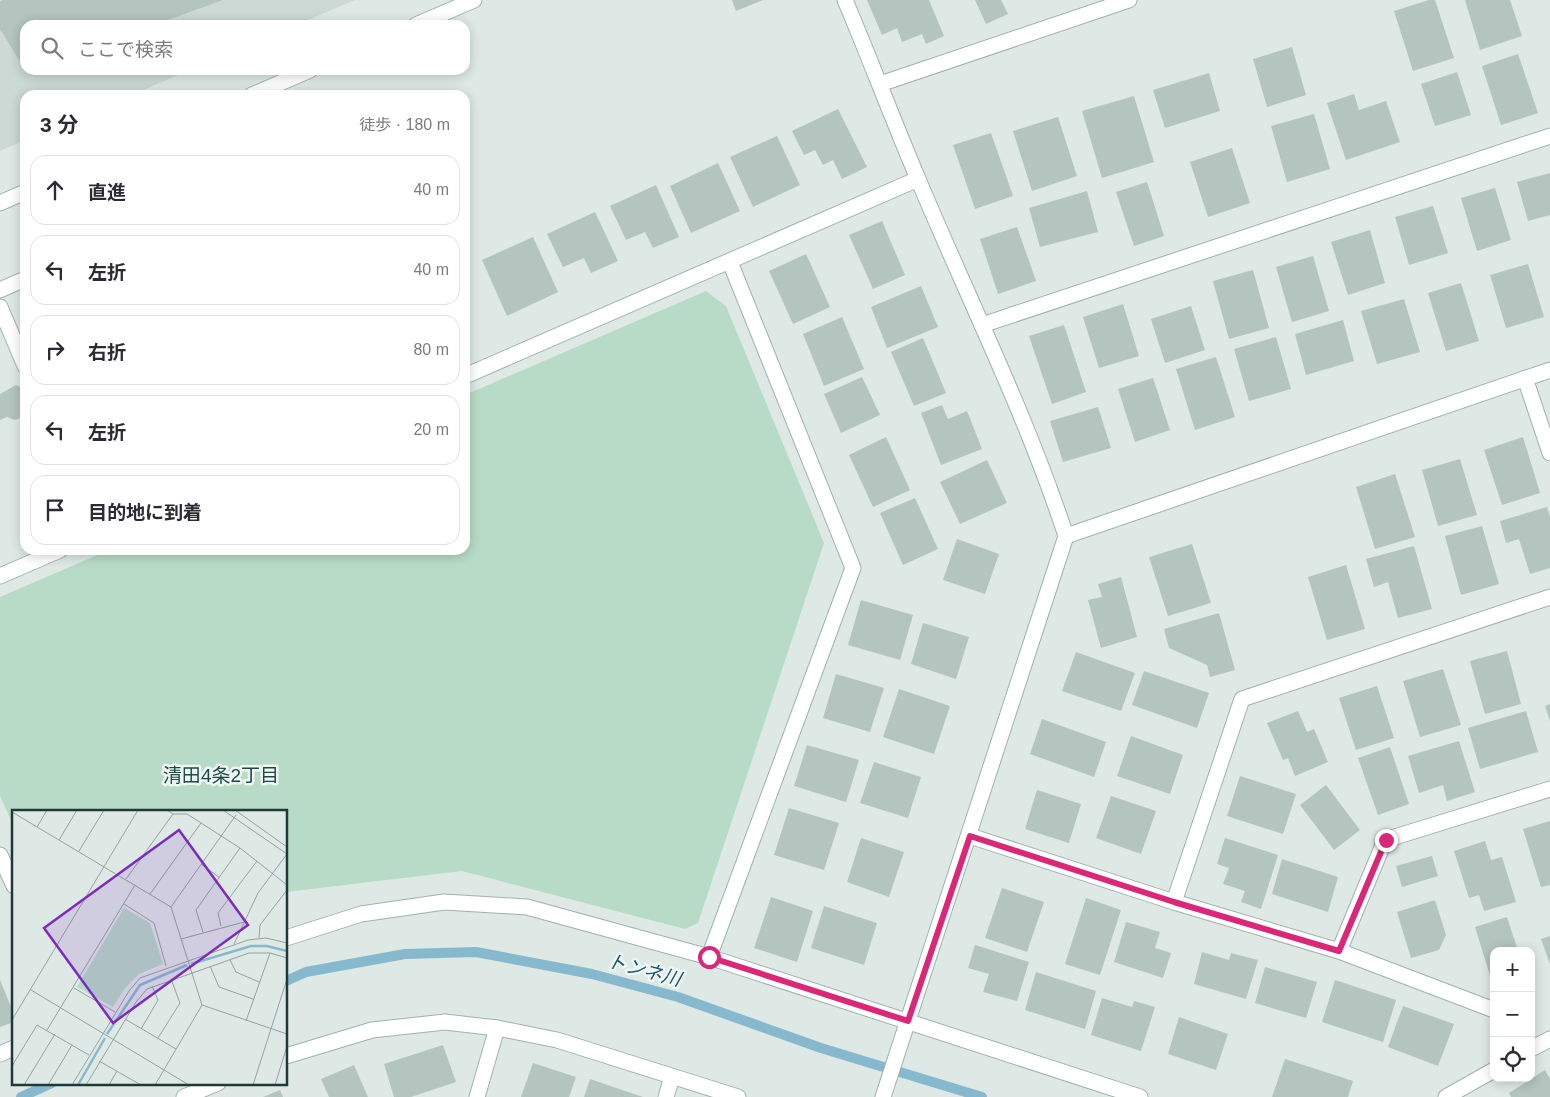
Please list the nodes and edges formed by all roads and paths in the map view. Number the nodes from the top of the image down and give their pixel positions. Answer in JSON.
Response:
{"nodes":[{"id":1,"x":474,"y":0,"type":"edge"},
{"id":2,"x":845,"y":0,"type":"edge"},
{"id":3,"x":1129,"y":0,"type":"edge"},
{"id":4,"x":428,"y":20,"type":"edge"},
{"id":5,"x":298,"y":75,"type":"edge"},
{"id":6,"x":880,"y":84,"type":"junction"},
{"id":7,"x":264,"y":90,"type":"edge"},
{"id":8,"x":1550,"y":136,"type":"edge"},
{"id":9,"x":918,"y":179,"type":"junction"},
{"id":10,"x":20,"y":194,"type":"edge"},
{"id":11,"x":0,"y":203,"type":"edge"},
{"id":12,"x":730,"y":262,"type":"junction"},
{"id":13,"x":20,"y":281,"type":"edge"},
{"id":14,"x":0,"y":290,"type":"edge"},
{"id":15,"x":0,"y":307,"type":"edge"},
{"id":16,"x":982,"y":325,"type":"junction"},
{"id":17,"x":20,"y":354,"type":"edge"},
{"id":18,"x":1550,"y":370,"type":"edge"},
{"id":19,"x":470,"y":374,"type":"edge"},
{"id":20,"x":1525,"y":378,"type":"junction"},
{"id":21,"x":1550,"y":453,"type":"edge"},
{"id":22,"x":1066,"y":536,"type":"junction"},
{"id":23,"x":48,"y":555,"type":"edge"},
{"id":24,"x":0,"y":576,"type":"edge"},
{"id":25,"x":1550,"y":597,"type":"edge"},
{"id":26,"x":1550,"y":789,"type":"edge"},
{"id":27,"x":970,"y":836,"type":"junction"},
{"id":28,"x":0,"y":855,"type":"edge"},
{"id":29,"x":12,"y":882,"type":"edge"},
{"id":30,"x":1174,"y":902,"type":"junction"},
{"id":31,"x":288,"y":937,"type":"edge"},
{"id":32,"x":1339,"y":951,"type":"junction"},
{"id":33,"x":709,"y":957,"type":"junction"},
{"id":34,"x":1490,"y":1008,"type":"edge"},
{"id":35,"x":908,"y":1021,"type":"junction"},
{"id":36,"x":497,"y":1028,"type":"junction"},
{"id":37,"x":1550,"y":1039,"type":"edge"},
{"id":38,"x":1535,"y":1046,"type":"edge"},
{"id":39,"x":12,"y":1049,"type":"edge"},
{"id":40,"x":0,"y":1054,"type":"edge"},
{"id":41,"x":288,"y":1055,"type":"edge"},
{"id":42,"x":1490,"y":1072,"type":"edge"},
{"id":43,"x":672,"y":1077,"type":"junction"},
{"id":44,"x":216,"y":1084,"type":"edge"},
{"id":45,"x":184,"y":1097,"type":"edge"},
{"id":46,"x":477,"y":1097,"type":"edge"},
{"id":47,"x":666,"y":1097,"type":"edge"},
{"id":48,"x":738,"y":1097,"type":"edge"},
{"id":49,"x":883,"y":1097,"type":"edge"},
{"id":50,"x":1140,"y":1097,"type":"edge"},
{"id":51,"x":1446,"y":1097,"type":"edge"}],
"edges":[{"from":1,"to":4,"type":"street"},
{"from":2,"to":6,"type":"street"},
{"from":3,"to":6,"type":"street"},
{"from":5,"to":7,"type":"street"},
{"from":6,"to":9,"type":"street"},
{"from":8,"to":16,"type":"street"},
{"from":9,"to":12,"type":"street"},
{"from":9,"to":16,"type":"street"},
{"from":10,"to":11,"type":"street"},
{"from":12,"to":19,"type":"street"},
{"from":12,"to":33,"type":"street"},
{"from":13,"to":14,"type":"street"},
{"from":15,"to":17,"type":"street"},
{"from":16,"to":22,"type":"street"},
{"from":18,"to":20,"type":"street"},
{"from":20,"to":21,"type":"street"},
{"from":20,"to":22,"type":"street"},
{"from":22,"to":27,"type":"street"},
{"from":23,"to":24,"type":"street"},
{"from":25,"to":30,"type":"street"},
{"from":26,"to":32,"type":"street"},
{"from":27,"to":30,"type":"street"},
{"from":27,"to":35,"type":"street"},
{"from":28,"to":29,"type":"street"},
{"from":30,"to":32,"type":"street"},
{"from":31,"to":33,"type":"street"},
{"from":32,"to":34,"type":"street"},
{"from":33,"to":35,"type":"street"},
{"from":35,"to":49,"type":"street"},
{"from":35,"to":50,"type":"street"},
{"from":36,"to":41,"type":"street"},
{"from":36,"to":43,"type":"street"},
{"from":36,"to":46,"type":"street"},
{"from":37,"to":38,"type":"street"},
{"from":39,"to":40,"type":"street"},
{"from":42,"to":51,"type":"street"},
{"from":43,"to":47,"type":"street"},
{"from":43,"to":48,"type":"street"},
{"from":44,"to":45,"type":"street"}]}
